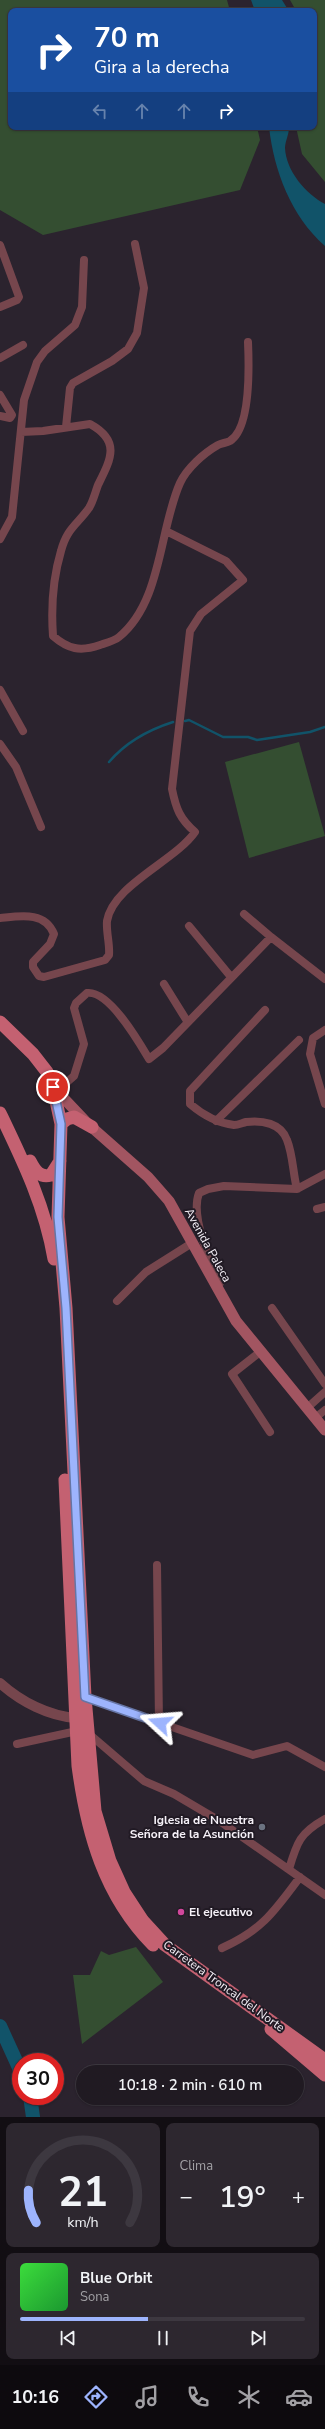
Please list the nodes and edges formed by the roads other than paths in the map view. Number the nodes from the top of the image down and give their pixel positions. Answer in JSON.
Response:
{"nodes":[{"id":1,"x":135,"y":244,"type":"dead end"},
{"id":2,"x":0,"y":245,"type":"edge"},
{"id":3,"x":84,"y":260,"type":"dead end"},
{"id":4,"x":0,"y":307,"type":"edge"},
{"id":5,"x":248,"y":342,"type":"dead end"},
{"id":6,"x":23,"y":345,"type":"dead end"},
{"id":7,"x":0,"y":358,"type":"edge"},
{"id":8,"x":0,"y":394,"type":"edge"},
{"id":9,"x":12,"y":415,"type":"junction"},
{"id":10,"x":0,"y":416,"type":"edge"},
{"id":11,"x":66,"y":427,"type":"junction"},
{"id":12,"x":21,"y":428,"type":"junction"},
{"id":13,"x":166,"y":531,"type":"junction"},
{"id":14,"x":0,"y":539,"type":"edge"},
{"id":15,"x":0,"y":690,"type":"edge"},
{"id":16,"x":23,"y":731,"type":"dead end"},
{"id":17,"x":0,"y":744,"type":"edge"},
{"id":18,"x":41,"y":827,"type":"dead end"},
{"id":19,"x":244,"y":914,"type":"dead end"},
{"id":20,"x":0,"y":918,"type":"edge"},
{"id":21,"x":189,"y":926,"type":"dead end"},
{"id":22,"x":271,"y":937,"type":"junction"},
{"id":23,"x":231,"y":977,"type":"junction"},
{"id":24,"x":325,"y":979,"type":"edge"},
{"id":25,"x":164,"y":984,"type":"dead end"},
{"id":26,"x":265,"y":1010,"type":"dead end"},
{"id":27,"x":187,"y":1021,"type":"junction"},
{"id":28,"x":1,"y":1024,"type":"edge"},
{"id":29,"x":325,"y":1030,"type":"edge"},
{"id":30,"x":299,"y":1040,"type":"dead end"},
{"id":31,"x":53,"y":1087,"type":"junction"},
{"id":32,"x":325,"y":1104,"type":"edge"},
{"id":33,"x":0,"y":1105,"type":"edge"},
{"id":34,"x":0,"y":1113,"type":"edge"},
{"id":35,"x":216,"y":1121,"type":"junction"},
{"id":36,"x":61,"y":1124,"type":"junction"},
{"id":37,"x":92,"y":1127,"type":"junction"},
{"id":38,"x":60,"y":1160,"type":"junction"},
{"id":39,"x":325,"y":1174,"type":"edge"},
{"id":40,"x":297,"y":1189,"type":"junction"},
{"id":41,"x":192,"y":1243,"type":"junction"},
{"id":42,"x":117,"y":1301,"type":"dead end"},
{"id":43,"x":272,"y":1308,"type":"dead end"},
{"id":44,"x":236,"y":1321,"type":"junction"},
{"id":45,"x":260,"y":1352,"type":"junction"},
{"id":46,"x":325,"y":1384,"type":"edge"},
{"id":47,"x":325,"y":1392,"type":"edge"},
{"id":48,"x":307,"y":1408,"type":"junction"},
{"id":49,"x":325,"y":1410,"type":"edge"},
{"id":50,"x":315,"y":1418,"type":"junction"},
{"id":51,"x":325,"y":1430,"type":"edge"},
{"id":52,"x":270,"y":1432,"type":"dead end"},
{"id":53,"x":157,"y":1565,"type":"dead end"},
{"id":54,"x":0,"y":1684,"type":"edge"},
{"id":55,"x":85,"y":1697,"type":"junction"},
{"id":56,"x":76,"y":1718,"type":"junction"},
{"id":57,"x":160,"y":1723,"type":"junction"},
{"id":58,"x":82,"y":1732,"type":"junction"},
{"id":59,"x":17,"y":1744,"type":"dead end"},
{"id":60,"x":325,"y":1767,"type":"edge"},
{"id":61,"x":325,"y":1819,"type":"edge"},
{"id":62,"x":288,"y":1869,"type":"junction"},
{"id":63,"x":300,"y":1877,"type":"junction"},
{"id":64,"x":325,"y":1895,"type":"edge"},
{"id":65,"x":222,"y":1948,"type":"dead end"},
{"id":66,"x":325,"y":2060,"type":"edge"},
{"id":67,"x":325,"y":2076,"type":"edge"}],
"edges":[{"from":1,"to":11,"type":"street"},
{"from":2,"to":4,"type":"street"},
{"from":3,"to":12,"type":"street"},
{"from":5,"to":13,"type":"street"},
{"from":6,"to":7,"type":"street"},
{"from":8,"to":9,"type":"street"},
{"from":9,"to":10,"type":"street"},
{"from":9,"to":12,"type":"street"},
{"from":11,"to":12,"type":"street"},
{"from":11,"to":13,"type":"street"},
{"from":12,"to":14,"type":"street"},
{"from":13,"to":20,"type":"street"},
{"from":15,"to":16,"type":"street"},
{"from":17,"to":18,"type":"street"},
{"from":19,"to":22,"type":"street"},
{"from":21,"to":23,"type":"street"},
{"from":22,"to":23,"type":"street"},
{"from":22,"to":24,"type":"street"},
{"from":23,"to":27,"type":"street"},
{"from":25,"to":27,"type":"street"},
{"from":26,"to":35,"type":"street"},
{"from":27,"to":31,"type":"street"},
{"from":28,"to":31,"type":"main road","name":"Carretera Troncal del Norte"},
{"from":29,"to":32,"type":"street"},
{"from":30,"to":35,"type":"street"},
{"from":31,"to":36,"type":"main road","name":"Carretera Troncal del Norte"},
{"from":31,"to":37,"type":"main road","name":"Avenida Paleca"},
{"from":33,"to":38,"type":"main road"},
{"from":34,"to":56,"type":"main road","name":"Carretera Troncal del Norte"},
{"from":35,"to":40,"type":"street"},
{"from":36,"to":37,"type":"main road"},
{"from":36,"to":38,"type":"main road","name":"Carretera Troncal del Norte"},
{"from":37,"to":41,"type":"main road","name":"Avenida Paleca"},
{"from":38,"to":55,"type":"main road","name":"Carretera Troncal del Norte"},
{"from":39,"to":40,"type":"street"},
{"from":40,"to":44,"type":"street"},
{"from":41,"to":42,"type":"street"},
{"from":41,"to":44,"type":"main road","name":"Avenida Paleca"},
{"from":43,"to":46,"type":"street"},
{"from":44,"to":45,"type":"main road","name":"Avenida Paleca"},
{"from":45,"to":48,"type":"main road","name":"Avenida Paleca"},
{"from":45,"to":52,"type":"street"},
{"from":47,"to":48,"type":"street"},
{"from":48,"to":50,"type":"main road","name":"Avenida Paleca"},
{"from":49,"to":50,"type":"street"},
{"from":50,"to":51,"type":"main road","name":"Avenida Paleca"},
{"from":53,"to":57,"type":"street"},
{"from":54,"to":56,"type":"street"},
{"from":55,"to":57,"type":"street"},
{"from":55,"to":58,"type":"main road","name":"Carretera Troncal del Norte"},
{"from":56,"to":58,"type":"main road","name":"Carretera Troncal del Norte"},
{"from":57,"to":60,"type":"street"},
{"from":58,"to":59,"type":"street"},
{"from":58,"to":62,"type":"street"},
{"from":58,"to":66,"type":"main road","name":"Carretera Troncal del Norte"},
{"from":58,"to":67,"type":"main road","name":"Carretera Troncal del Norte"},
{"from":61,"to":62,"type":"street"},
{"from":62,"to":63,"type":"street"},
{"from":63,"to":64,"type":"street"},
{"from":63,"to":65,"type":"street"}]}
